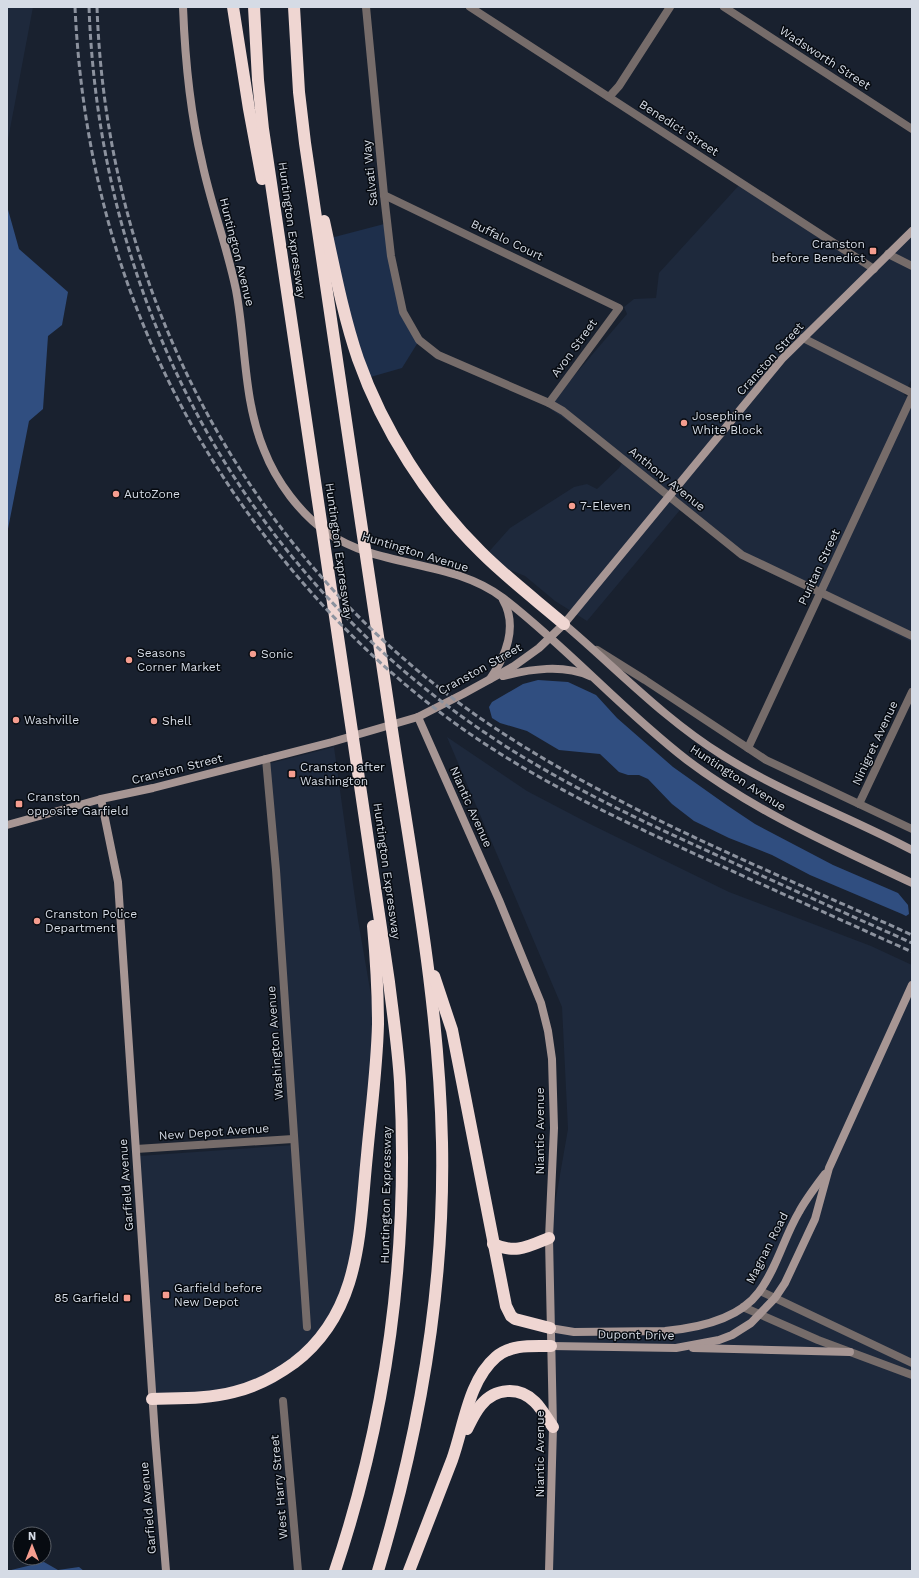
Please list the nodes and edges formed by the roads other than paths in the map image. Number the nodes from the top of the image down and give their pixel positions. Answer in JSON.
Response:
{"nodes":[{"id":1,"x":182,"y":7,"type":"edge"},
{"id":2,"x":233,"y":7,"type":"edge"},
{"id":3,"x":254,"y":7,"type":"edge"},
{"id":4,"x":294,"y":7,"type":"edge"},
{"id":5,"x":298,"y":7,"type":"edge"},
{"id":6,"x":366,"y":7,"type":"edge"},
{"id":7,"x":470,"y":7,"type":"edge"},
{"id":8,"x":670,"y":7,"type":"edge"},
{"id":9,"x":724,"y":7,"type":"edge"},
{"id":10,"x":295,"y":43,"type":"junction"},
{"id":11,"x":609,"y":97,"type":"junction"},
{"id":12,"x":912,"y":129,"type":"edge"},
{"id":13,"x":305,"y":143,"type":"junction"},
{"id":14,"x":384,"y":195,"type":"junction"},
{"id":15,"x":912,"y":231,"type":"edge"},
{"id":16,"x":888,"y":254,"type":"junction"},
{"id":17,"x":912,"y":266,"type":"edge"},
{"id":18,"x":874,"y":269,"type":"junction"},
{"id":19,"x":619,"y":308,"type":"joint"},
{"id":20,"x":292,"y":325,"type":"junction"},
{"id":21,"x":414,"y":333,"type":"joint"},
{"id":22,"x":803,"y":338,"type":"junction"},
{"id":23,"x":912,"y":393,"type":"edge"},
{"id":24,"x":912,"y":396,"type":"edge"},
{"id":25,"x":549,"y":403,"type":"junction"},
{"id":26,"x":669,"y":496,"type":"junction"},
{"id":27,"x":820,"y":592,"type":"junction"},
{"id":28,"x":502,"y":597,"type":"junction"},
{"id":29,"x":564,"y":624,"type":"junction"},
{"id":30,"x":912,"y":636,"type":"edge"},
{"id":31,"x":551,"y":638,"type":"junction"},
{"id":32,"x":592,"y":647,"type":"junction"},
{"id":33,"x":594,"y":679,"type":"junction"},
{"id":34,"x":489,"y":680,"type":"junction"},
{"id":35,"x":912,"y":692,"type":"edge"},
{"id":36,"x":418,"y":717,"type":"junction"},
{"id":37,"x":748,"y":748,"type":"junction"},
{"id":38,"x":266,"y":759,"type":"junction"},
{"id":39,"x":101,"y":799,"type":"junction"},
{"id":40,"x":859,"y":804,"type":"junction"},
{"id":41,"x":7,"y":825,"type":"edge"},
{"id":42,"x":912,"y":829,"type":"edge"},
{"id":43,"x":368,"y":835,"type":"junction"},
{"id":44,"x":912,"y":850,"type":"edge"},
{"id":45,"x":912,"y":883,"type":"edge"},
{"id":46,"x":426,"y":951,"type":"junction"},
{"id":47,"x":912,"y":985,"type":"edge"},
{"id":48,"x":294,"y":1139,"type":"junction"},
{"id":49,"x":136,"y":1150,"type":"junction"},
{"id":50,"x":829,"y":1168,"type":"junction"},
{"id":51,"x":549,"y":1238,"type":"junction"},
{"id":52,"x":493,"y":1244,"type":"junction"},
{"id":53,"x":760,"y":1291,"type":"junction"},
{"id":54,"x":775,"y":1298,"type":"junction"},
{"id":55,"x":743,"y":1307,"type":"junction"},
{"id":56,"x":760,"y":1314,"type":"junction"},
{"id":57,"x":307,"y":1326,"type":"dead end"},
{"id":58,"x":550,"y":1328,"type":"junction"},
{"id":59,"x":666,"y":1331,"type":"joint"},
{"id":60,"x":551,"y":1346,"type":"junction"},
{"id":61,"x":676,"y":1348,"type":"junction"},
{"id":62,"x":850,"y":1352,"type":"junction"},
{"id":63,"x":912,"y":1363,"type":"edge"},
{"id":64,"x":912,"y":1375,"type":"edge"},
{"id":65,"x":152,"y":1399,"type":"junction"},
{"id":66,"x":283,"y":1401,"type":"dead end"},
{"id":67,"x":553,"y":1427,"type":"junction"},
{"id":68,"x":452,"y":1458,"type":"junction"},
{"id":69,"x":166,"y":1571,"type":"edge"},
{"id":70,"x":298,"y":1571,"type":"edge"},
{"id":71,"x":335,"y":1571,"type":"edge"},
{"id":72,"x":378,"y":1571,"type":"edge"},
{"id":73,"x":409,"y":1571,"type":"edge"},
{"id":74,"x":549,"y":1571,"type":"edge"}],
"edges":[{"from":1,"to":28,"type":"main road","name":"Huntington Avenue"},
{"from":2,"to":20,"type":"highway"},
{"from":3,"to":20,"type":"highway","name":"Huntington Expressway"},
{"from":4,"to":10,"type":"highway","name":"Huntington Expressway"},
{"from":5,"to":10,"type":"highway"},
{"from":6,"to":14,"type":"street","name":"Salvati Way"},
{"from":7,"to":11,"type":"street","name":"Benedict Street"},
{"from":8,"to":11,"type":"street"},
{"from":9,"to":12,"type":"street","name":"Wadsworth Street"},
{"from":10,"to":13,"type":"highway","name":"Huntington Expressway"},
{"from":11,"to":18,"type":"street","name":"Benedict Street"},
{"from":13,"to":29,"type":"highway"},
{"from":13,"to":46,"type":"highway","name":"Huntington Expressway"},
{"from":14,"to":19,"type":"street","name":"Buffalo Court"},
{"from":14,"to":21,"type":"street","name":"Salvati Way"},
{"from":15,"to":16,"type":"main road","name":"Cranston Street"},
{"from":16,"to":17,"type":"street"},
{"from":16,"to":18,"type":"main road","name":"Cranston Street"},
{"from":18,"to":22,"type":"main road","name":"Cranston Street"},
{"from":19,"to":25,"type":"street","name":"Avon Street"},
{"from":20,"to":43,"type":"highway","name":"Huntington Expressway"},
{"from":21,"to":25,"type":"street","name":"Anthony Avenue"},
{"from":22,"to":23,"type":"street"},
{"from":22,"to":26,"type":"main road","name":"Cranston Street"},
{"from":24,"to":27,"type":"street","name":"Puritan Street"},
{"from":25,"to":26,"type":"street","name":"Anthony Avenue"},
{"from":26,"to":27,"type":"street","name":"Anthony Avenue"},
{"from":26,"to":29,"type":"main road","name":"Cranston Street"},
{"from":27,"to":30,"type":"street","name":"Anthony Avenue"},
{"from":27,"to":37,"type":"street","name":"Puritan Street"},
{"from":28,"to":31,"type":"main road","name":"Huntington Avenue"},
{"from":28,"to":34,"type":"main road"},
{"from":29,"to":31,"type":"main road","name":"Cranston Street"},
{"from":29,"to":32,"type":"main road","name":"Huntington Avenue"},
{"from":31,"to":33,"type":"main road","name":"Huntington Avenue"},
{"from":31,"to":34,"type":"main road","name":"Cranston Street"},
{"from":32,"to":37,"type":"street","name":"Huntington Avenue"},
{"from":32,"to":44,"type":"main road","name":"Huntington Avenue"},
{"from":33,"to":34,"type":"main road"},
{"from":33,"to":45,"type":"main road","name":"Huntington Avenue"},
{"from":34,"to":36,"type":"main road","name":"Cranston Street"},
{"from":35,"to":40,"type":"street","name":"Ninigret Avenue"},
{"from":36,"to":38,"type":"main road","name":"Cranston Street"},
{"from":36,"to":51,"type":"main road","name":"Niantic Avenue"},
{"from":37,"to":40,"type":"street","name":"Huntington Avenue"},
{"from":38,"to":39,"type":"main road","name":"Cranston Street"},
{"from":38,"to":48,"type":"street","name":"Washington Avenue"},
{"from":39,"to":41,"type":"main road","name":"Cranston Street"},
{"from":39,"to":49,"type":"main road","name":"Garfield Avenue"},
{"from":40,"to":42,"type":"street","name":"Huntington Avenue"},
{"from":43,"to":65,"type":"highway"},
{"from":43,"to":71,"type":"highway","name":"Huntington Expressway"},
{"from":46,"to":52,"type":"highway"},
{"from":46,"to":72,"type":"highway","name":"Huntington Expressway"},
{"from":47,"to":50,"type":"main road","name":"Magnan Road"},
{"from":48,"to":49,"type":"street","name":"New Depot Avenue"},
{"from":48,"to":57,"type":"street","name":"Washington Avenue"},
{"from":49,"to":65,"type":"main road","name":"Garfield Avenue"},
{"from":50,"to":53,"type":"main road","name":"Magnan Road"},
{"from":50,"to":54,"type":"main road","name":"Magnan Road"},
{"from":51,"to":52,"type":"highway"},
{"from":51,"to":58,"type":"main road","name":"Niantic Avenue"},
{"from":52,"to":58,"type":"highway"},
{"from":53,"to":54,"type":"street"},
{"from":53,"to":55,"type":"main road","name":"Magnan Road"},
{"from":54,"to":56,"type":"main road","name":"Dupont Drive"},
{"from":54,"to":63,"type":"street"},
{"from":55,"to":56,"type":"street"},
{"from":55,"to":59,"type":"main road","name":"Magnan Road"},
{"from":56,"to":61,"type":"main road","name":"Dupont Drive"},
{"from":56,"to":62,"type":"street"},
{"from":58,"to":59,"type":"main road","name":"Dupont Drive"},
{"from":58,"to":60,"type":"main road","name":"Niantic Avenue"},
{"from":60,"to":61,"type":"main road","name":"Dupont Drive"},
{"from":60,"to":67,"type":"main road","name":"Niantic Avenue"},
{"from":60,"to":68,"type":"highway"},
{"from":61,"to":62,"type":"main road"},
{"from":62,"to":64,"type":"street"},
{"from":65,"to":69,"type":"main road","name":"Garfield Avenue"},
{"from":66,"to":70,"type":"street","name":"West Harry Street"},
{"from":67,"to":68,"type":"highway"},
{"from":67,"to":74,"type":"main road","name":"Niantic Avenue"},
{"from":68,"to":73,"type":"highway"}]}
